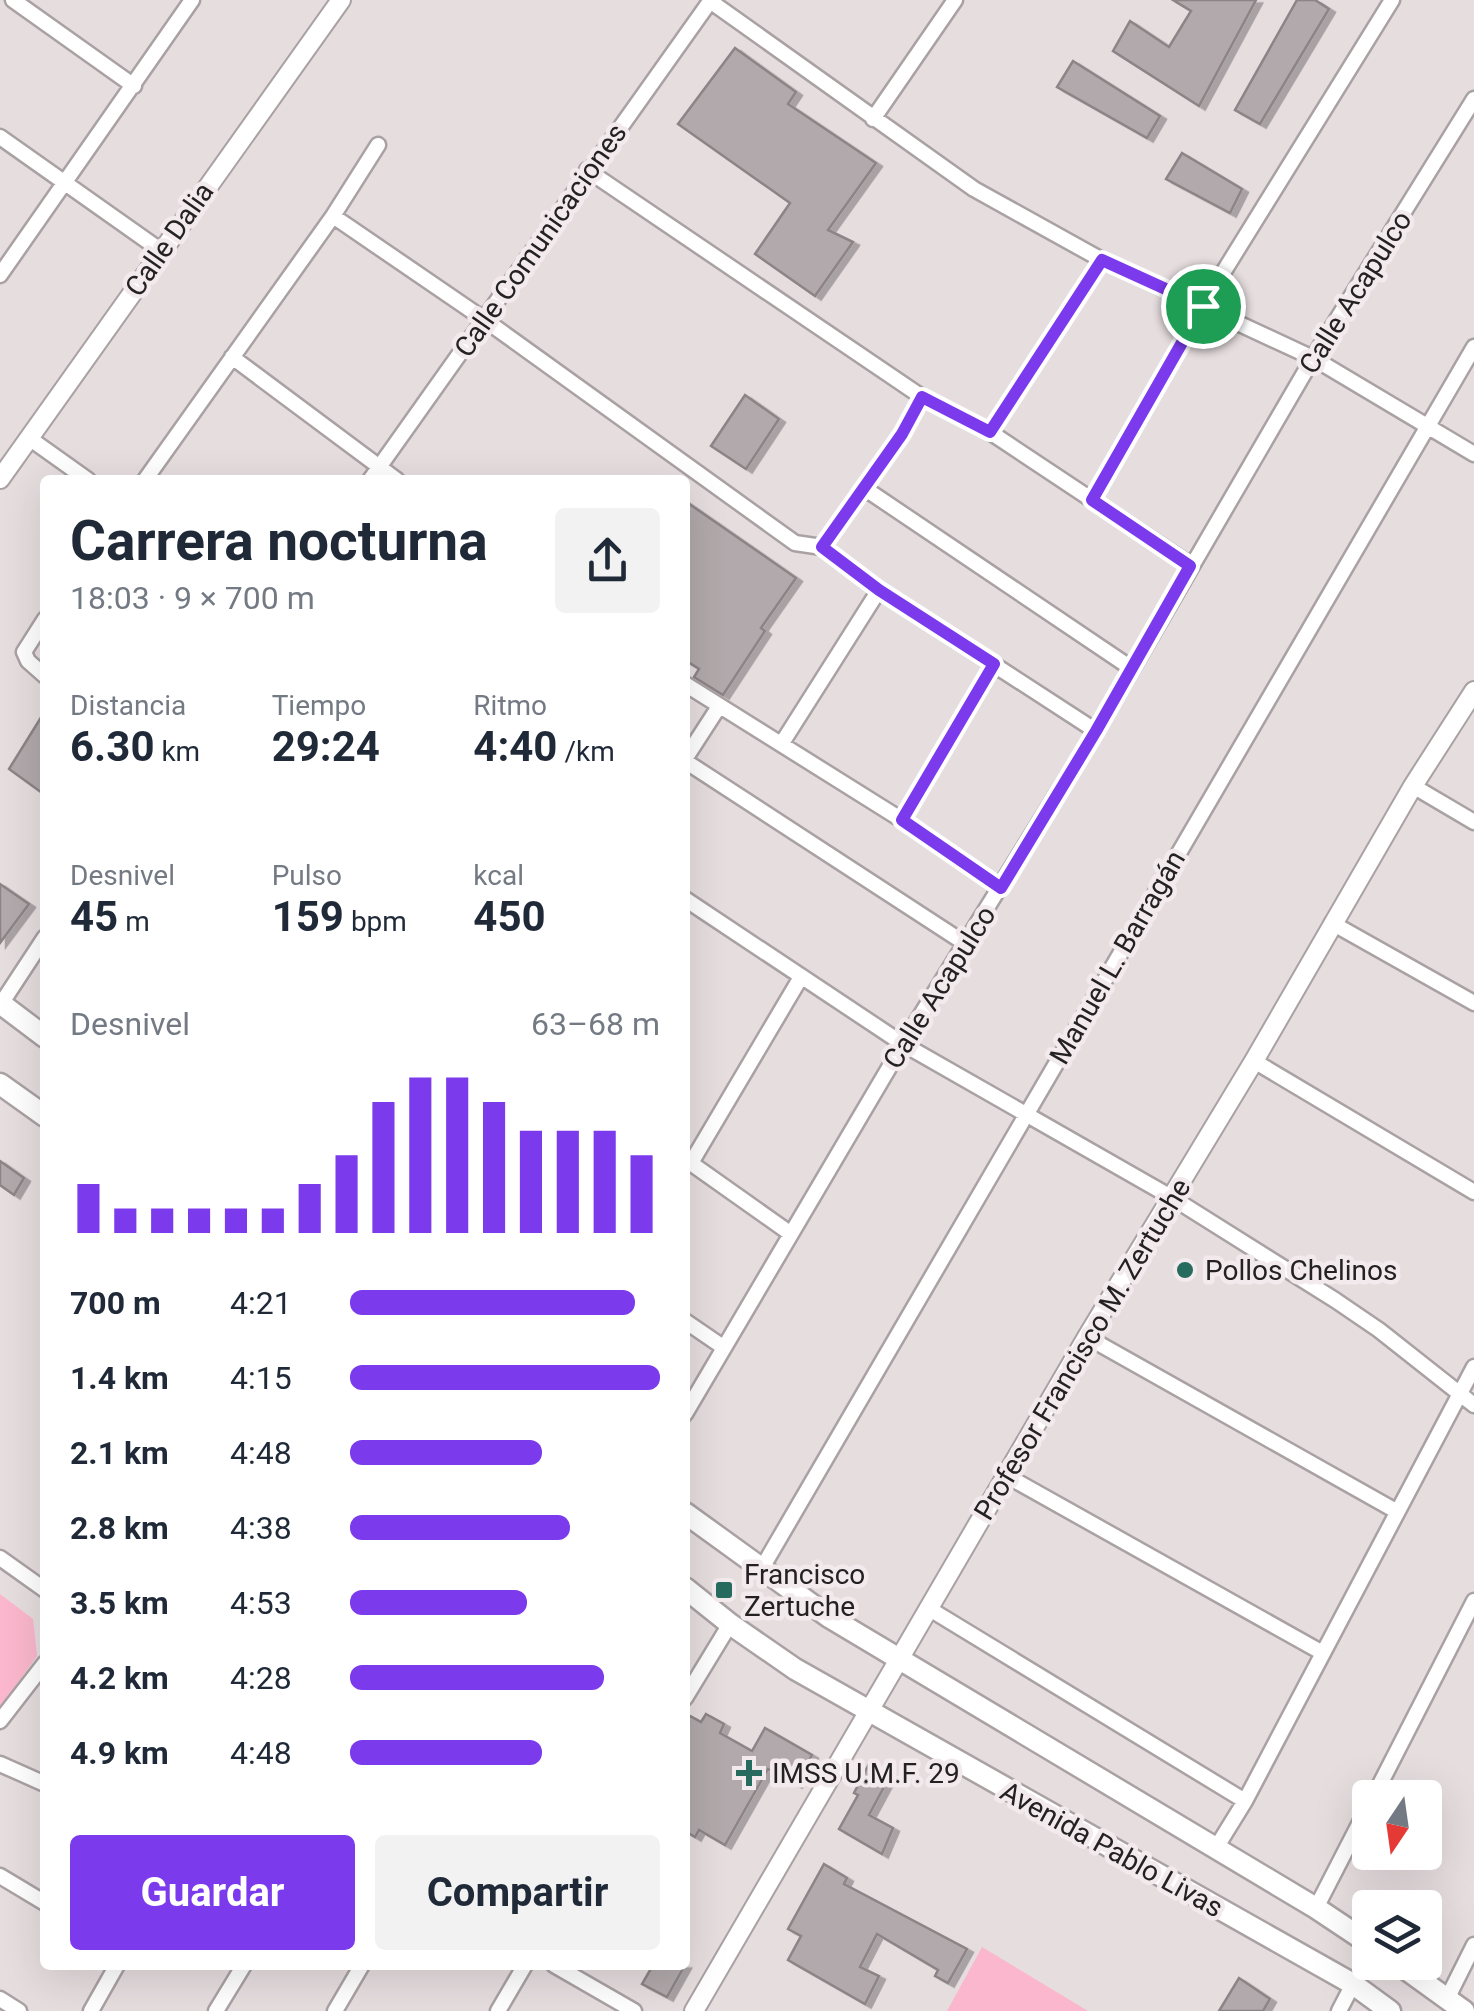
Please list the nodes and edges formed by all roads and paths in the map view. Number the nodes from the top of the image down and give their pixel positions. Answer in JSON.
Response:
{"nodes":[{"id":1,"x":14,"y":0,"type":"edge"},
{"id":2,"x":192,"y":0,"type":"edge"},
{"id":3,"x":341,"y":0,"type":"edge"},
{"id":4,"x":710,"y":0,"type":"edge"},
{"id":5,"x":955,"y":0,"type":"edge"},
{"id":6,"x":1392,"y":0,"type":"edge"},
{"id":7,"x":134,"y":86,"type":"junction"},
{"id":8,"x":1474,"y":99,"type":"edge"},
{"id":9,"x":872,"y":119,"type":"junction"},
{"id":10,"x":0,"y":137,"type":"edge"},
{"id":11,"x":378,"y":145,"type":"dead end"},
{"id":12,"x":587,"y":170,"type":"junction"},
{"id":13,"x":65,"y":183,"type":"junction"},
{"id":14,"x":333,"y":216,"type":"junction"},
{"id":15,"x":160,"y":250,"type":"junction"},
{"id":16,"x":1102,"y":260,"type":"junction"},
{"id":17,"x":0,"y":275,"type":"edge"},
{"id":18,"x":1203,"y":306,"type":"junction"},
{"id":19,"x":485,"y":320,"type":"junction"},
{"id":20,"x":1474,"y":347,"type":"edge"},
{"id":21,"x":232,"y":358,"type":"junction"},
{"id":22,"x":1313,"y":358,"type":"junction"},
{"id":23,"x":922,"y":397,"type":"junction"},
{"id":24,"x":1427,"y":428,"type":"junction"},
{"id":25,"x":990,"y":432,"type":"junction"},
{"id":26,"x":29,"y":438,"type":"junction"},
{"id":27,"x":1474,"y":454,"type":"edge"},
{"id":28,"x":374,"y":474,"type":"edge"},
{"id":29,"x":81,"y":475,"type":"edge"},
{"id":30,"x":149,"y":475,"type":"edge"},
{"id":31,"x":0,"y":479,"type":"edge"},
{"id":32,"x":864,"y":488,"type":"junction"},
{"id":33,"x":1092,"y":500,"type":"junction"},
{"id":34,"x":822,"y":547,"type":"junction"},
{"id":35,"x":1190,"y":566,"type":"junction"},
{"id":36,"x":879,"y":590,"type":"junction"},
{"id":37,"x":40,"y":626,"type":"edge"},
{"id":38,"x":994,"y":664,"type":"junction"},
{"id":39,"x":1131,"y":668,"type":"junction"},
{"id":40,"x":40,"y":671,"type":"edge"},
{"id":41,"x":690,"y":688,"type":"edge"},
{"id":42,"x":1474,"y":690,"type":"edge"},
{"id":43,"x":718,"y":708,"type":"junction"},
{"id":44,"x":1096,"y":731,"type":"junction"},
{"id":45,"x":782,"y":743,"type":"junction"},
{"id":46,"x":690,"y":752,"type":"edge"},
{"id":47,"x":690,"y":763,"type":"edge"},
{"id":48,"x":1414,"y":786,"type":"junction"},
{"id":49,"x":902,"y":820,"type":"junction"},
{"id":50,"x":1474,"y":822,"type":"edge"},
{"id":51,"x":1001,"y":888,"type":"junction"},
{"id":52,"x":690,"y":905,"type":"edge"},
{"id":53,"x":1332,"y":922,"type":"junction"},
{"id":54,"x":40,"y":944,"type":"edge"},
{"id":55,"x":966,"y":944,"type":"junction"},
{"id":56,"x":801,"y":977,"type":"junction"},
{"id":57,"x":1474,"y":1003,"type":"edge"},
{"id":58,"x":0,"y":1004,"type":"edge"},
{"id":59,"x":40,"y":1033,"type":"edge"},
{"id":60,"x":904,"y":1044,"type":"junction"},
{"id":61,"x":1254,"y":1061,"type":"junction"},
{"id":62,"x":0,"y":1084,"type":"edge"},
{"id":63,"x":40,"y":1112,"type":"edge"},
{"id":64,"x":1027,"y":1114,"type":"junction"},
{"id":65,"x":690,"y":1158,"type":"edge"},
{"id":66,"x":690,"y":1162,"type":"edge"},
{"id":67,"x":1474,"y":1192,"type":"edge"},
{"id":68,"x":1172,"y":1198,"type":"junction"},
{"id":69,"x":791,"y":1234,"type":"junction"},
{"id":70,"x":690,"y":1324,"type":"edge"},
{"id":71,"x":1086,"y":1337,"type":"junction"},
{"id":72,"x":723,"y":1347,"type":"junction"},
{"id":73,"x":1474,"y":1367,"type":"edge"},
{"id":74,"x":1458,"y":1396,"type":"junction"},
{"id":75,"x":690,"y":1405,"type":"edge"},
{"id":76,"x":1474,"y":1405,"type":"edge"},
{"id":77,"x":1007,"y":1476,"type":"junction"},
{"id":78,"x":1396,"y":1512,"type":"junction"},
{"id":79,"x":690,"y":1517,"type":"edge"},
{"id":80,"x":0,"y":1558,"type":"edge"},
{"id":81,"x":762,"y":1568,"type":"junction"},
{"id":82,"x":40,"y":1586,"type":"edge"},
{"id":83,"x":690,"y":1592,"type":"edge"},
{"id":84,"x":1474,"y":1601,"type":"edge"},
{"id":85,"x":928,"y":1608,"type":"junction"},
{"id":86,"x":730,"y":1624,"type":"junction"},
{"id":87,"x":1321,"y":1652,"type":"junction"},
{"id":88,"x":899,"y":1660,"type":"junction"},
{"id":89,"x":40,"y":1674,"type":"edge"},
{"id":90,"x":690,"y":1690,"type":"edge"},
{"id":91,"x":870,"y":1712,"type":"junction"},
{"id":92,"x":0,"y":1721,"type":"edge"},
{"id":93,"x":0,"y":1764,"type":"edge"},
{"id":94,"x":1382,"y":1780,"type":"edge"},
{"id":95,"x":40,"y":1782,"type":"edge"},
{"id":96,"x":1245,"y":1802,"type":"junction"},
{"id":97,"x":1352,"y":1839,"type":"edge"},
{"id":98,"x":1216,"y":1848,"type":"junction"},
{"id":99,"x":0,"y":1876,"type":"edge"},
{"id":100,"x":40,"y":1900,"type":"edge"},
{"id":101,"x":1316,"y":1908,"type":"junction"},
{"id":102,"x":1352,"y":1932,"type":"edge"},
{"id":103,"x":1474,"y":1945,"type":"edge"},
{"id":104,"x":115,"y":1970,"type":"edge"},
{"id":105,"x":241,"y":1970,"type":"edge"},
{"id":106,"x":359,"y":1970,"type":"edge"},
{"id":107,"x":522,"y":1970,"type":"edge"},
{"id":108,"x":563,"y":1970,"type":"edge"},
{"id":109,"x":1421,"y":1980,"type":"edge"},
{"id":110,"x":1354,"y":1984,"type":"junction"},
{"id":111,"x":0,"y":1999,"type":"edge"},
{"id":112,"x":1455,"y":2005,"type":"edge"},
{"id":113,"x":19,"y":2011,"type":"edge"},
{"id":114,"x":90,"y":2011,"type":"edge"},
{"id":115,"x":216,"y":2011,"type":"edge"},
{"id":116,"x":335,"y":2011,"type":"edge"},
{"id":117,"x":498,"y":2011,"type":"edge"},
{"id":118,"x":634,"y":2011,"type":"edge"},
{"id":119,"x":694,"y":2011,"type":"edge"},
{"id":120,"x":1339,"y":2011,"type":"edge"},
{"id":121,"x":1390,"y":2011,"type":"edge"}],
"edges":[{"from":1,"to":7,"type":"street"},
{"from":2,"to":7,"type":"street"},
{"from":3,"to":15,"type":"street","name":"Calle Dalia"},
{"from":4,"to":9,"type":"street"},
{"from":4,"to":12,"type":"street","name":"Calle Comunicaciones"},
{"from":5,"to":9,"type":"street"},
{"from":6,"to":18,"type":"street"},
{"from":7,"to":13,"type":"street"},
{"from":8,"to":22,"type":"street","name":"Calle Acapulco"},
{"from":9,"to":16,"type":"street"},
{"from":10,"to":13,"type":"street"},
{"from":11,"to":14,"type":"street"},
{"from":12,"to":19,"type":"street","name":"Calle Comunicaciones"},
{"from":12,"to":23,"type":"street"},
{"from":13,"to":15,"type":"street"},
{"from":13,"to":17,"type":"street"},
{"from":14,"to":19,"type":"street"},
{"from":14,"to":21,"type":"street"},
{"from":15,"to":26,"type":"street","name":"Calle Dalia"},
{"from":16,"to":18,"type":"street"},
{"from":16,"to":25,"type":"street"},
{"from":18,"to":22,"type":"street"},
{"from":18,"to":33,"type":"street"},
{"from":19,"to":28,"type":"street","name":"Calle Comunicaciones"},
{"from":19,"to":34,"type":"street"},
{"from":20,"to":24,"type":"street","name":"Manuel L. Barragán"},
{"from":21,"to":28,"type":"street"},
{"from":21,"to":30,"type":"street"},
{"from":22,"to":24,"type":"street"},
{"from":22,"to":35,"type":"street","name":"Calle Acapulco"},
{"from":23,"to":25,"type":"street"},
{"from":23,"to":32,"type":"street"},
{"from":24,"to":27,"type":"street"},
{"from":24,"to":64,"type":"street","name":"Manuel L. Barragán"},
{"from":25,"to":33,"type":"street"},
{"from":26,"to":29,"type":"street"},
{"from":26,"to":31,"type":"street","name":"Calle Dalia"},
{"from":32,"to":34,"type":"street"},
{"from":32,"to":39,"type":"street"},
{"from":33,"to":35,"type":"street"},
{"from":34,"to":36,"type":"street"},
{"from":35,"to":39,"type":"street","name":"Calle Acapulco"},
{"from":36,"to":38,"type":"street"},
{"from":36,"to":45,"type":"street"},
{"from":37,"to":40,"type":"street"},
{"from":38,"to":44,"type":"street"},
{"from":38,"to":49,"type":"street"},
{"from":39,"to":44,"type":"street","name":"Calle Acapulco"},
{"from":41,"to":43,"type":"street"},
{"from":42,"to":48,"type":"street","name":"Profesor Francisco M. Zertuche"},
{"from":43,"to":45,"type":"street"},
{"from":43,"to":46,"type":"street"},
{"from":44,"to":51,"type":"street","name":"Calle Acapulco"},
{"from":45,"to":49,"type":"street"},
{"from":47,"to":55,"type":"street"},
{"from":48,"to":50,"type":"street"},
{"from":48,"to":53,"type":"street","name":"Profesor Francisco M. Zertuche"},
{"from":49,"to":51,"type":"street"},
{"from":51,"to":55,"type":"street","name":"Calle Acapulco"},
{"from":52,"to":56,"type":"street"},
{"from":53,"to":57,"type":"street"},
{"from":53,"to":61,"type":"street","name":"Profesor Francisco M. Zertuche"},
{"from":54,"to":58,"type":"street"},
{"from":55,"to":60,"type":"street","name":"Calle Acapulco"},
{"from":56,"to":60,"type":"street"},
{"from":56,"to":65,"type":"street"},
{"from":58,"to":59,"type":"main road"},
{"from":60,"to":64,"type":"street"},
{"from":60,"to":69,"type":"street","name":"Calle Acapulco"},
{"from":61,"to":67,"type":"street"},
{"from":61,"to":68,"type":"street","name":"Profesor Francisco M. Zertuche"},
{"from":62,"to":63,"type":"main road"},
{"from":64,"to":68,"type":"street"},
{"from":64,"to":81,"type":"street","name":"Manuel L. Barragán"},
{"from":66,"to":69,"type":"street"},
{"from":68,"to":71,"type":"street","name":"Profesor Francisco M. Zertuche"},
{"from":68,"to":74,"type":"street"},
{"from":69,"to":72,"type":"street","name":"Calle Acapulco"},
{"from":70,"to":72,"type":"street"},
{"from":71,"to":77,"type":"street","name":"Profesor Francisco M. Zertuche"},
{"from":71,"to":78,"type":"street"},
{"from":72,"to":75,"type":"street","name":"Calle Acapulco"},
{"from":73,"to":74,"type":"street"},
{"from":74,"to":76,"type":"street"},
{"from":74,"to":78,"type":"street"},
{"from":77,"to":85,"type":"street","name":"Profesor Francisco M. Zertuche"},
{"from":77,"to":87,"type":"street"},
{"from":78,"to":87,"type":"street"},
{"from":79,"to":81,"type":"main road","name":"Avenida Pablo Livas"},
{"from":80,"to":82,"type":"street"},
{"from":81,"to":88,"type":"main road","name":"Avenida Pablo Livas"},
{"from":83,"to":86,"type":"main road","name":"Avenida Pablo Livas"},
{"from":84,"to":94,"type":"street"},
{"from":85,"to":88,"type":"street","name":"Profesor Francisco M. Zertuche"},
{"from":85,"to":96,"type":"street"},
{"from":86,"to":90,"type":"street"},
{"from":86,"to":91,"type":"main road","name":"Avenida Pablo Livas"},
{"from":87,"to":96,"type":"street"},
{"from":88,"to":91,"type":"street","name":"Profesor Francisco M. Zertuche"},
{"from":88,"to":98,"type":"main road","name":"Avenida Pablo Livas"},
{"from":89,"to":92,"type":"street"},
{"from":91,"to":110,"type":"main road","name":"Avenida Pablo Livas"},
{"from":91,"to":119,"type":"street","name":"Profesor Francisco M. Zertuche"},
{"from":93,"to":95,"type":"street"},
{"from":96,"to":98,"type":"street"},
{"from":97,"to":101,"type":"street"},
{"from":98,"to":101,"type":"main road","name":"Avenida Pablo Livas"},
{"from":99,"to":100,"type":"street"},
{"from":101,"to":102,"type":"main road","name":"Avenida Pablo Livas"},
{"from":103,"to":112,"type":"street"},
{"from":104,"to":114,"type":"street"},
{"from":105,"to":115,"type":"street"},
{"from":106,"to":116,"type":"street"},
{"from":107,"to":117,"type":"street"},
{"from":108,"to":118,"type":"street"},
{"from":109,"to":112,"type":"main road"},
{"from":110,"to":120,"type":"street"},
{"from":110,"to":121,"type":"main road","name":"Avenida Pablo Livas"},
{"from":111,"to":113,"type":"street"}]}
